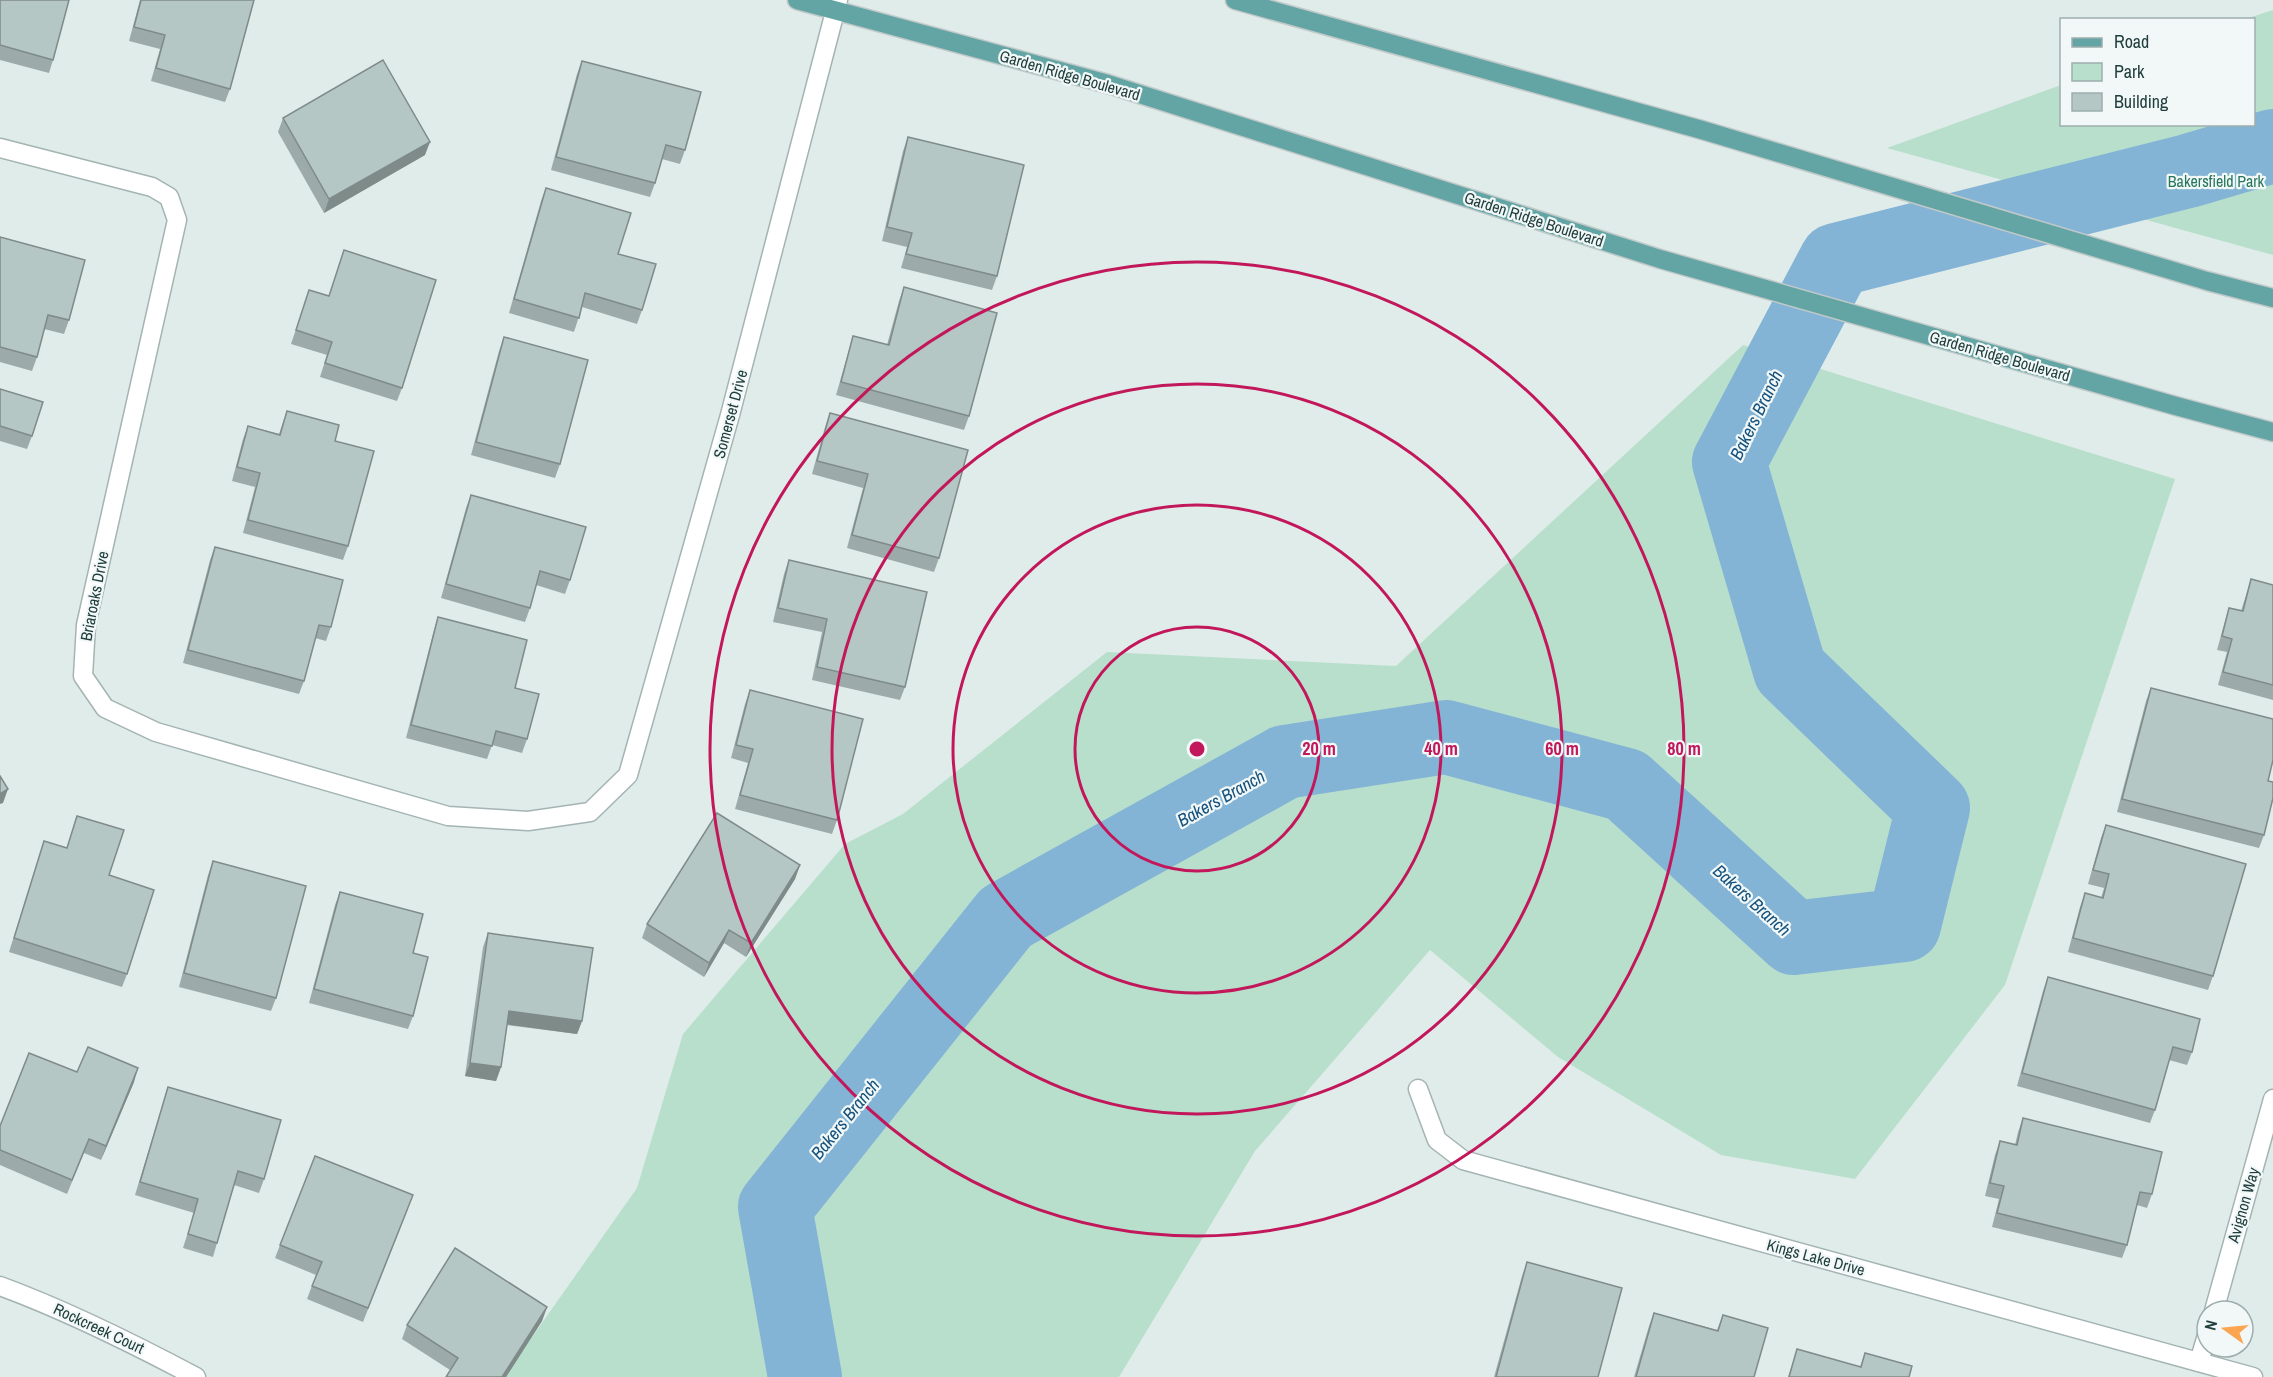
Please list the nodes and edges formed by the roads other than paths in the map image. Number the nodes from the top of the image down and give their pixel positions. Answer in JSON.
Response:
{"nodes":[{"id":1,"x":797,"y":0,"type":"edge"},
{"id":2,"x":1234,"y":0,"type":"edge"},
{"id":3,"x":836,"y":6,"type":"edge"},
{"id":4,"x":0,"y":148,"type":"edge"},
{"id":5,"x":2273,"y":298,"type":"edge"},
{"id":6,"x":2273,"y":432,"type":"edge"},
{"id":7,"x":590,"y":812,"type":"joint"},
{"id":8,"x":1418,"y":1089,"type":"dead end"},
{"id":9,"x":2273,"y":1099,"type":"edge"},
{"id":10,"x":0,"y":1286,"type":"edge"},
{"id":11,"x":2217,"y":1299,"type":"edge"},
{"id":12,"x":2200,"y":1359,"type":"edge"},
{"id":13,"x":2199,"y":1362,"type":"junction"},
{"id":14,"x":196,"y":1377,"type":"edge"},
{"id":15,"x":2253,"y":1377,"type":"edge"}],
"edges":[{"from":1,"to":3,"type":"main road","name":"Garden Ridge Boulevard"},
{"from":2,"to":5,"type":"main road"},
{"from":3,"to":6,"type":"main road","name":"Garden Ridge Boulevard"},
{"from":3,"to":7,"type":"street","name":"Somerset Drive"},
{"from":4,"to":7,"type":"street","name":"Briaroaks Drive"},
{"from":8,"to":13,"type":"street","name":"Kings Lake Drive"},
{"from":9,"to":11,"type":"street","name":"Avignon Way"},
{"from":10,"to":14,"type":"street","name":"Rockcreek Court"},
{"from":12,"to":13,"type":"street"},
{"from":13,"to":15,"type":"street","name":"Kings Lake Drive"}]}
